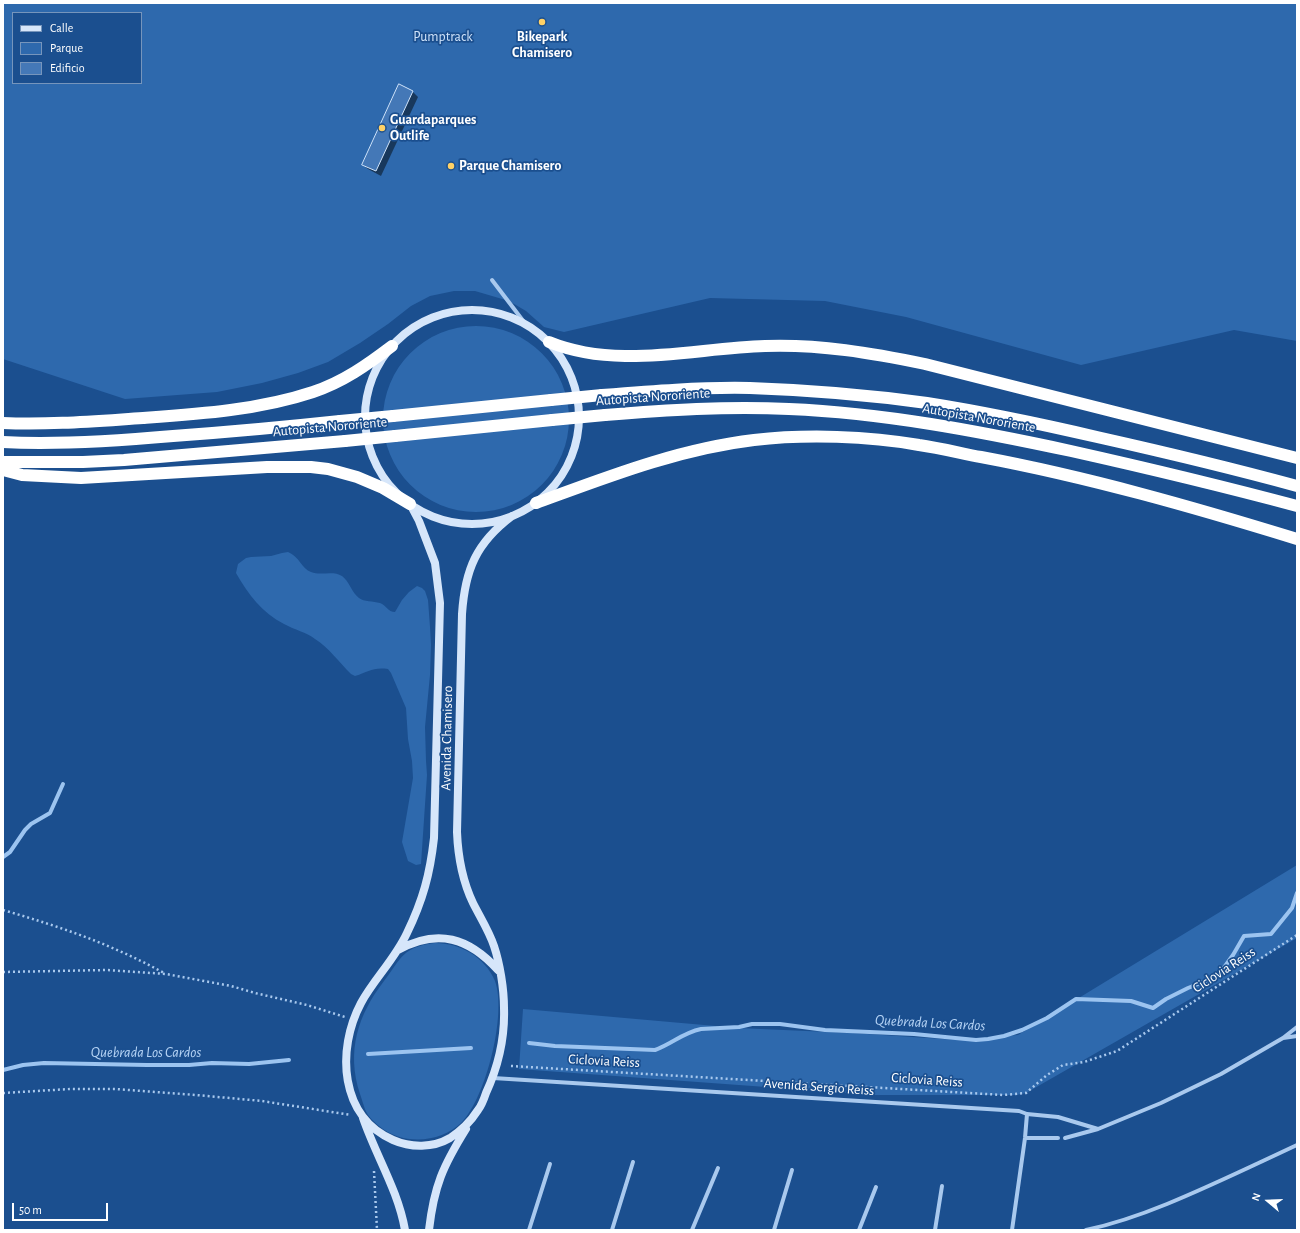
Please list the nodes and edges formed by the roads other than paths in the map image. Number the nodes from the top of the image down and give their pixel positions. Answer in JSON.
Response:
{"nodes":[{"id":1,"x":492,"y":280,"type":"dead end"},
{"id":2,"x":524,"y":322,"type":"junction"},
{"id":3,"x":549,"y":342,"type":"junction"},
{"id":4,"x":392,"y":346,"type":"junction"},
{"id":5,"x":3,"y":423,"type":"edge"},
{"id":6,"x":3,"y":442,"type":"edge"},
{"id":7,"x":1297,"y":458,"type":"edge"},
{"id":8,"x":3,"y":462,"type":"edge"},
{"id":9,"x":3,"y":470,"type":"edge"},
{"id":10,"x":1297,"y":486,"type":"edge"},
{"id":11,"x":536,"y":503,"type":"junction"},
{"id":12,"x":410,"y":504,"type":"junction"},
{"id":13,"x":1297,"y":506,"type":"edge"},
{"id":14,"x":512,"y":516,"type":"junction"},
{"id":15,"x":1297,"y":539,"type":"edge"},
{"id":16,"x":398,"y":950,"type":"junction"},
{"id":17,"x":499,"y":970,"type":"junction"},
{"id":18,"x":1297,"y":1026,"type":"edge"},
{"id":19,"x":1297,"y":1036,"type":"edge"},
{"id":20,"x":1283,"y":1038,"type":"junction"},
{"id":21,"x":493,"y":1078,"type":"junction"},
{"id":22,"x":1026,"y":1114,"type":"junction"},
{"id":23,"x":474,"y":1116,"type":"junction"},
{"id":24,"x":363,"y":1117,"type":"junction"},
{"id":25,"x":1098,"y":1129,"type":"junction"},
{"id":26,"x":1025,"y":1138,"type":"junction"},
{"id":27,"x":1058,"y":1138,"type":"dead end"},
{"id":28,"x":1065,"y":1138,"type":"dead end"},
{"id":29,"x":1297,"y":1146,"type":"edge"},
{"id":30,"x":633,"y":1162,"type":"dead end"},
{"id":31,"x":550,"y":1164,"type":"dead end"},
{"id":32,"x":718,"y":1168,"type":"dead end"},
{"id":33,"x":792,"y":1170,"type":"dead end"},
{"id":34,"x":942,"y":1186,"type":"dead end"},
{"id":35,"x":876,"y":1187,"type":"dead end"},
{"id":36,"x":405,"y":1230,"type":"edge"},
{"id":37,"x":429,"y":1230,"type":"edge"},
{"id":38,"x":528,"y":1230,"type":"edge"},
{"id":39,"x":612,"y":1230,"type":"edge"},
{"id":40,"x":692,"y":1230,"type":"edge"},
{"id":41,"x":774,"y":1230,"type":"edge"},
{"id":42,"x":859,"y":1230,"type":"edge"},
{"id":43,"x":935,"y":1230,"type":"edge"},
{"id":44,"x":1012,"y":1230,"type":"edge"},
{"id":45,"x":1086,"y":1230,"type":"edge"}],
"edges":[{"from":1,"to":2,"type":"street"},
{"from":2,"to":3,"type":"street"},
{"from":2,"to":4,"type":"street"},
{"from":3,"to":7,"type":"highway"},
{"from":3,"to":11,"type":"street"},
{"from":4,"to":5,"type":"highway"},
{"from":4,"to":12,"type":"street"},
{"from":6,"to":10,"type":"highway","name":"Autopista Nororiente","bridge":true},
{"from":8,"to":13,"type":"highway","name":"Autopista Nororiente","bridge":true},
{"from":9,"to":12,"type":"highway"},
{"from":11,"to":14,"type":"street"},
{"from":11,"to":15,"type":"highway"},
{"from":12,"to":14,"type":"street"},
{"from":12,"to":16,"type":"street","name":"Avenida Chamisero"},
{"from":14,"to":17,"type":"street","name":"Avenida Chamisero"},
{"from":16,"to":17,"type":"street","name":"Avenida Chamisero"},
{"from":16,"to":24,"type":"street","name":"Avenida Chamisero"},
{"from":17,"to":21,"type":"street","name":"Avenida Chamisero"},
{"from":18,"to":20,"type":"street"},
{"from":19,"to":20,"type":"street"},
{"from":20,"to":25,"type":"street"},
{"from":21,"to":22,"type":"street","name":"Avenida Sergio Reiss"},
{"from":21,"to":23,"type":"street","name":"Avenida Chamisero"},
{"from":22,"to":25,"type":"street","name":"Avenida Sergio Reiss"},
{"from":22,"to":26,"type":"street"},
{"from":23,"to":24,"type":"street","name":"Avenida Chamisero"},
{"from":23,"to":37,"type":"street","name":"Avenida Chamisero"},
{"from":24,"to":36,"type":"street","name":"Avenida Chamisero"},
{"from":25,"to":28,"type":"street"},
{"from":26,"to":27,"type":"street"},
{"from":26,"to":44,"type":"street"},
{"from":29,"to":45,"type":"street"},
{"from":30,"to":39,"type":"street"},
{"from":31,"to":38,"type":"street"},
{"from":32,"to":40,"type":"street"},
{"from":33,"to":41,"type":"street"},
{"from":34,"to":43,"type":"street"},
{"from":35,"to":42,"type":"street"}]}
